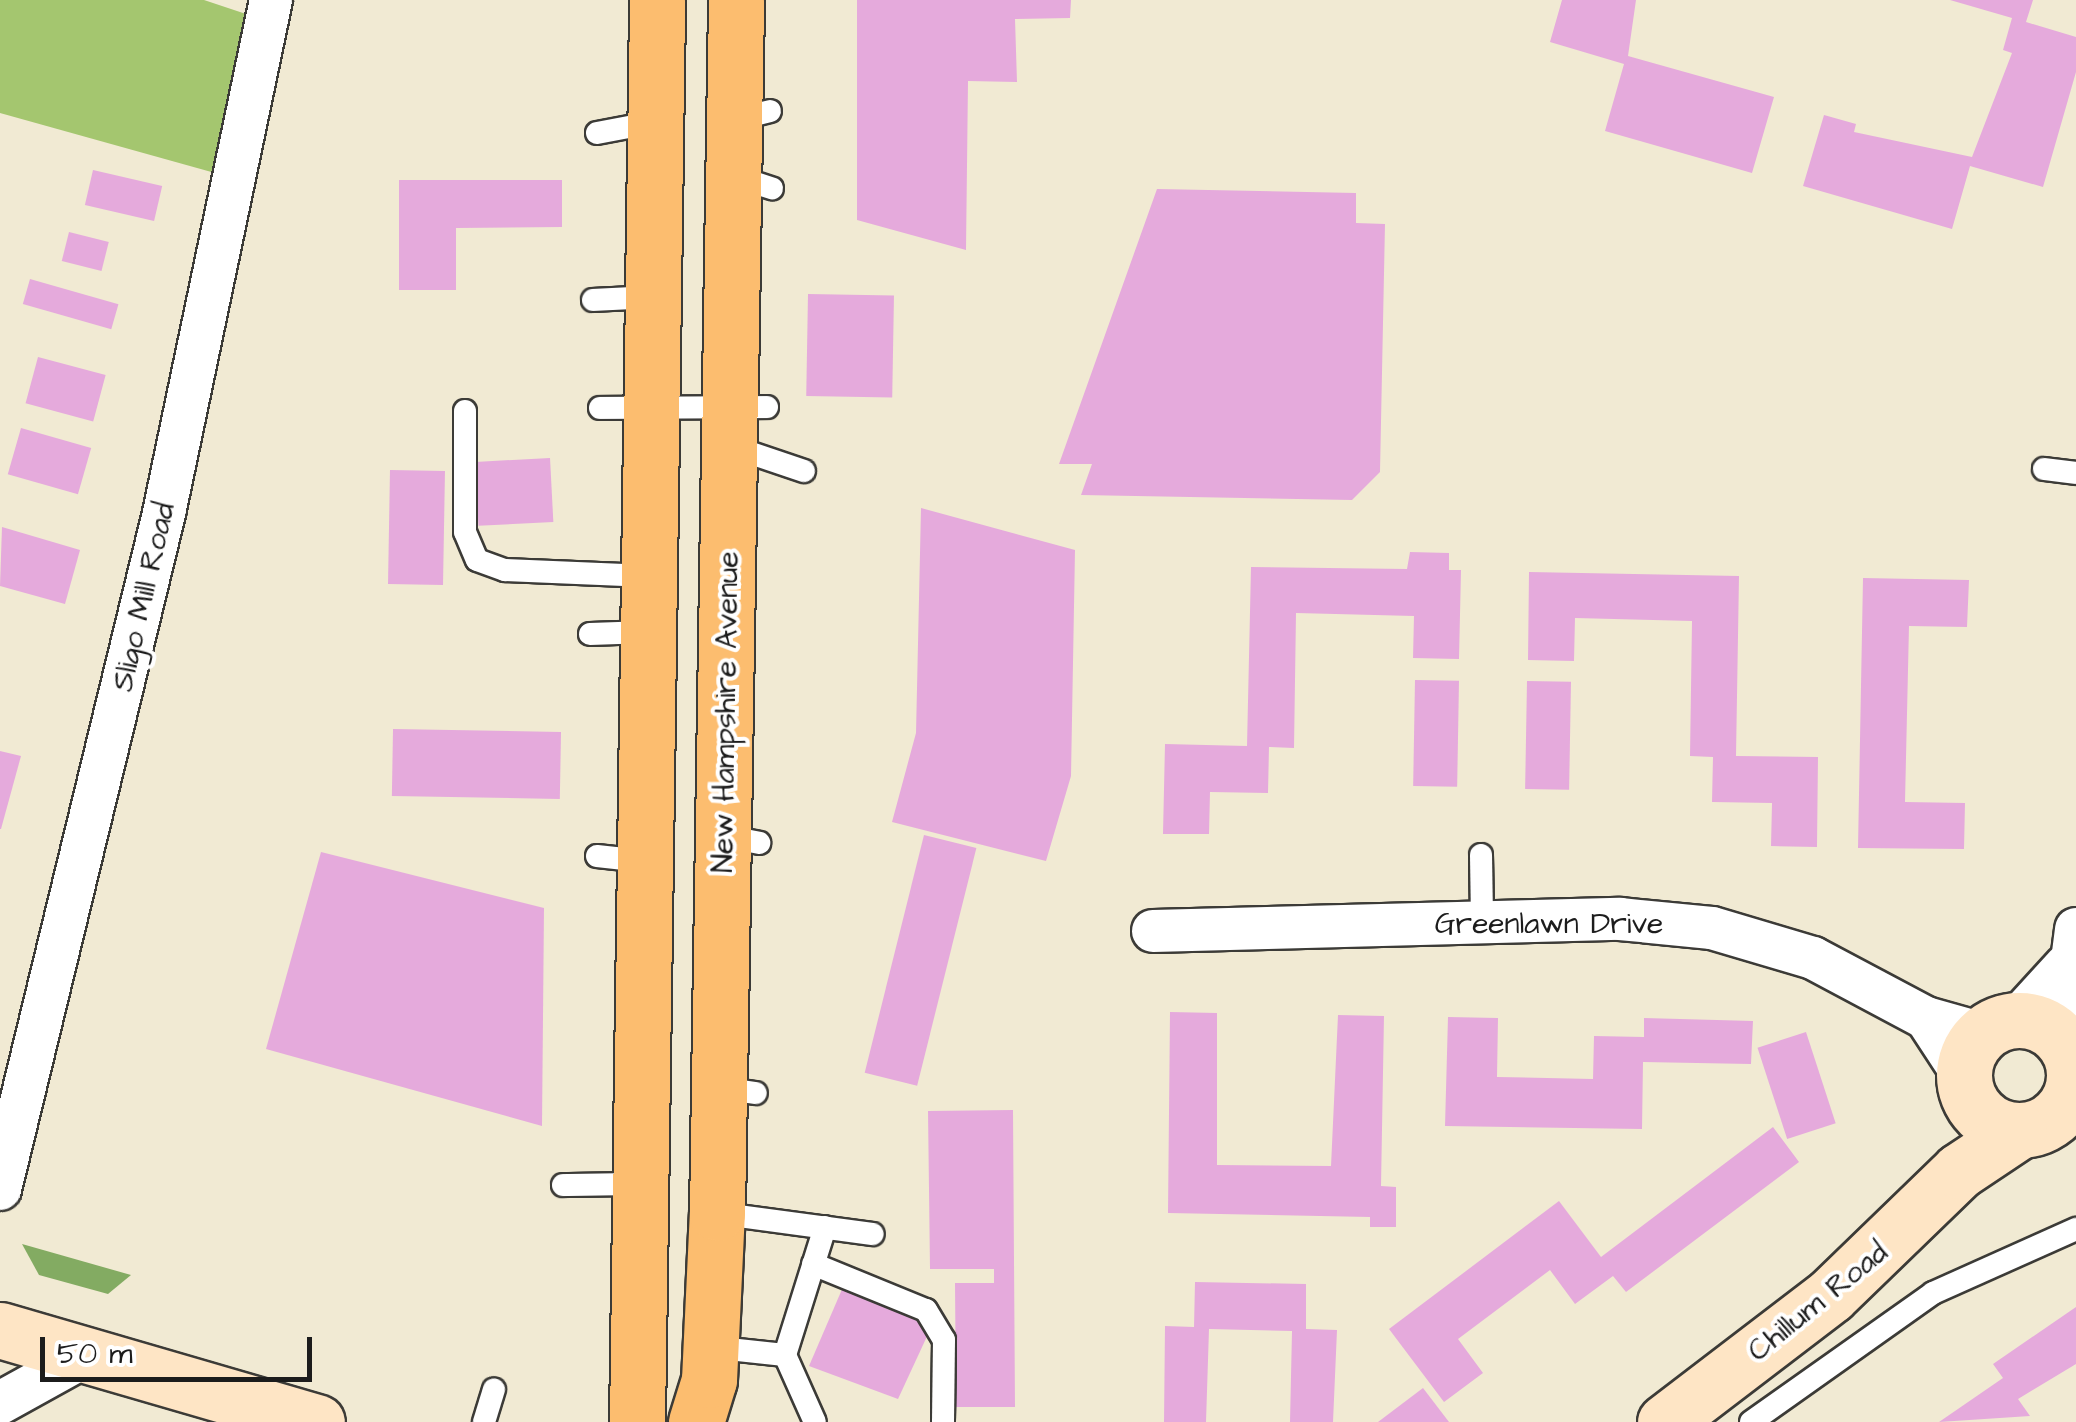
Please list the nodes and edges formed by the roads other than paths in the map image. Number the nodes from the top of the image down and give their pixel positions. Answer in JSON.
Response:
{"nodes":[{"id":1,"x":270,"y":0,"type":"edge"},
{"id":2,"x":657,"y":0,"type":"edge"},
{"id":3,"x":736,"y":0,"type":"edge"},
{"id":4,"x":655,"y":122,"type":"junction"},
{"id":5,"x":596,"y":133,"type":"dead end"},
{"id":6,"x":652,"y":298,"type":"junction"},
{"id":7,"x":594,"y":300,"type":"dead end"},
{"id":8,"x":626,"y":406,"type":"junction"},
{"id":9,"x":466,"y":410,"type":"dead end"},
{"id":10,"x":742,"y":418,"type":"junction"},
{"id":11,"x":2044,"y":469,"type":"dead end"},
{"id":12,"x":804,"y":471,"type":"dead end"},
{"id":13,"x":2076,"y":473,"type":"edge"},
{"id":14,"x":648,"y":576,"type":"junction"},
{"id":15,"x":647,"y":632,"type":"junction"},
{"id":16,"x":590,"y":634,"type":"dead end"},
{"id":17,"x":1481,"y":855,"type":"dead end"},
{"id":18,"x":1482,"y":921,"type":"junction"},
{"id":19,"x":1153,"y":931,"type":"dead end"},
{"id":20,"x":2071,"y":947,"type":"edge"},
{"id":21,"x":2021,"y":1058,"type":"edge"},
{"id":22,"x":2050,"y":1121,"type":"edge"},
{"id":23,"x":1959,"y":1171,"type":"junction"},
{"id":24,"x":638,"y":1184,"type":"junction"},
{"id":25,"x":564,"y":1185,"type":"dead end"},
{"id":26,"x":0,"y":1189,"type":"edge"},
{"id":27,"x":717,"y":1213,"type":"junction"},
{"id":28,"x":825,"y":1227,"type":"junction"},
{"id":29,"x":2076,"y":1228,"type":"edge"},
{"id":30,"x":873,"y":1234,"type":"dead end"},
{"id":31,"x":813,"y":1264,"type":"junction"},
{"id":32,"x":0,"y":1330,"type":"edge"},
{"id":33,"x":636,"y":1335,"type":"junction"},
{"id":34,"x":710,"y":1348,"type":"junction"},
{"id":35,"x":785,"y":1355,"type":"junction"},
{"id":36,"x":87,"y":1356,"type":"junction"},
{"id":37,"x":494,"y":1390,"type":"dead end"},
{"id":38,"x":0,"y":1404,"type":"edge"},
{"id":39,"x":316,"y":1422,"type":"edge"},
{"id":40,"x":484,"y":1422,"type":"edge"},
{"id":41,"x":592,"y":1422,"type":"edge"},
{"id":42,"x":639,"y":1422,"type":"edge"},
{"id":43,"x":696,"y":1422,"type":"edge"},
{"id":44,"x":814,"y":1422,"type":"edge"},
{"id":45,"x":943,"y":1422,"type":"edge"},
{"id":46,"x":1666,"y":1422,"type":"edge"},
{"id":47,"x":1751,"y":1422,"type":"edge"}],
"edges":[{"from":1,"to":26,"type":"street","name":"Sligo Mill Road"},
{"from":2,"to":4,"type":"main road"},
{"from":3,"to":10,"type":"main road","name":"New Hampshire Avenue"},
{"from":4,"to":5,"type":"lane"},
{"from":4,"to":6,"type":"main road"},
{"from":6,"to":7,"type":"lane"},
{"from":6,"to":8,"type":"main road"},
{"from":8,"to":10,"type":"lane"},
{"from":8,"to":14,"type":"main road"},
{"from":9,"to":14,"type":"lane"},
{"from":10,"to":12,"type":"lane"},
{"from":10,"to":27,"type":"main road","name":"New Hampshire Avenue"},
{"from":11,"to":13,"type":"lane"},
{"from":14,"to":15,"type":"main road"},
{"from":15,"to":16,"type":"lane"},
{"from":15,"to":24,"type":"main road"},
{"from":17,"to":18,"type":"lane"},
{"from":18,"to":19,"type":"street","name":"Greenlawn Drive"},
{"from":18,"to":21,"type":"street","name":"Greenlawn Drive"},
{"from":20,"to":21,"type":"street"},
{"from":21,"to":22,"type":"street"},
{"from":21,"to":22,"type":"street"},
{"from":21,"to":23,"type":"street"},
{"from":22,"to":23,"type":"street","name":"Chillum Road"},
{"from":23,"to":46,"type":"street","name":"Chillum Road"},
{"from":24,"to":25,"type":"lane"},
{"from":24,"to":33,"type":"main road"},
{"from":27,"to":28,"type":"lane"},
{"from":27,"to":34,"type":"main road","name":"New Hampshire Avenue"},
{"from":28,"to":30,"type":"lane"},
{"from":28,"to":31,"type":"lane"},
{"from":29,"to":47,"type":"lane"},
{"from":31,"to":35,"type":"lane"},
{"from":31,"to":45,"type":"lane"},
{"from":32,"to":36,"type":"street"},
{"from":33,"to":41,"type":"main road"},
{"from":33,"to":42,"type":"main road"},
{"from":34,"to":35,"type":"lane"},
{"from":34,"to":43,"type":"main road","name":"New Hampshire Avenue"},
{"from":35,"to":44,"type":"lane"},
{"from":36,"to":38,"type":"street"},
{"from":36,"to":39,"type":"street"},
{"from":37,"to":40,"type":"lane"}]}
